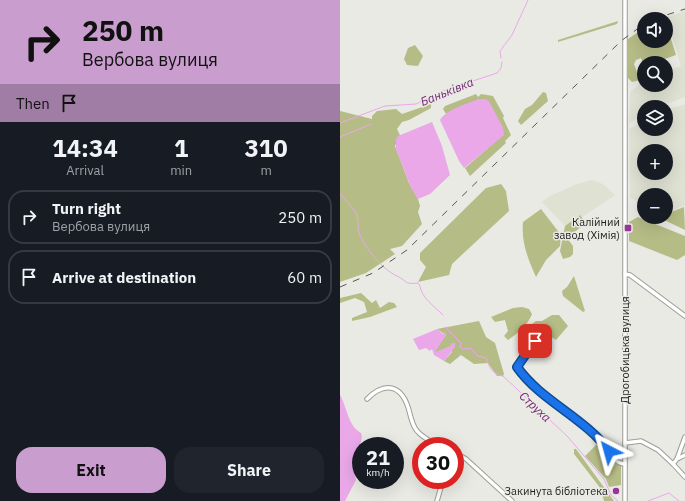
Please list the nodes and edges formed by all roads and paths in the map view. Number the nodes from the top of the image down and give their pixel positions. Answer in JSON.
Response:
{"nodes":[{"id":1,"x":625,"y":0,"type":"edge"},
{"id":2,"x":625,"y":274,"type":"junction"},
{"id":3,"x":685,"y":316,"type":"edge"},
{"id":4,"x":535,"y":341,"type":"dead end"},
{"id":5,"x":367,"y":398,"type":"dead end"},
{"id":6,"x":426,"y":437,"type":"edge"},
{"id":7,"x":685,"y":437,"type":"edge"},
{"id":8,"x":625,"y":443,"type":"junction"},
{"id":9,"x":685,"y":455,"type":"edge"},
{"id":10,"x":464,"y":458,"type":"edge"},
{"id":11,"x":677,"y":459,"type":"junction"},
{"id":12,"x":624,"y":464,"type":"junction"},
{"id":13,"x":673,"y":464,"type":"junction"},
{"id":14,"x":685,"y":477,"type":"edge"},
{"id":15,"x":440,"y":489,"type":"edge"},
{"id":16,"x":625,"y":500,"type":"edge"},
{"id":17,"x":437,"y":501,"type":"edge"},
{"id":18,"x":512,"y":501,"type":"edge"}],
"edges":[{"from":1,"to":2,"type":"street","name":"Дрогобицька вулиця"},
{"from":2,"to":3,"type":"street"},
{"from":2,"to":8,"type":"street","name":"Дрогобицька вулиця"},
{"from":4,"to":12,"type":"street"},
{"from":5,"to":6,"type":"street"},
{"from":7,"to":11,"type":"street"},
{"from":8,"to":12,"type":"street","name":"Дрогобицька вулиця"},
{"from":8,"to":13,"type":"street"},
{"from":9,"to":11,"type":"street"},
{"from":10,"to":18,"type":"street"},
{"from":11,"to":13,"type":"street"},
{"from":12,"to":16,"type":"street","name":"Дрогобицька вулиця"},
{"from":13,"to":14,"type":"street"},
{"from":15,"to":17,"type":"street"}]}
